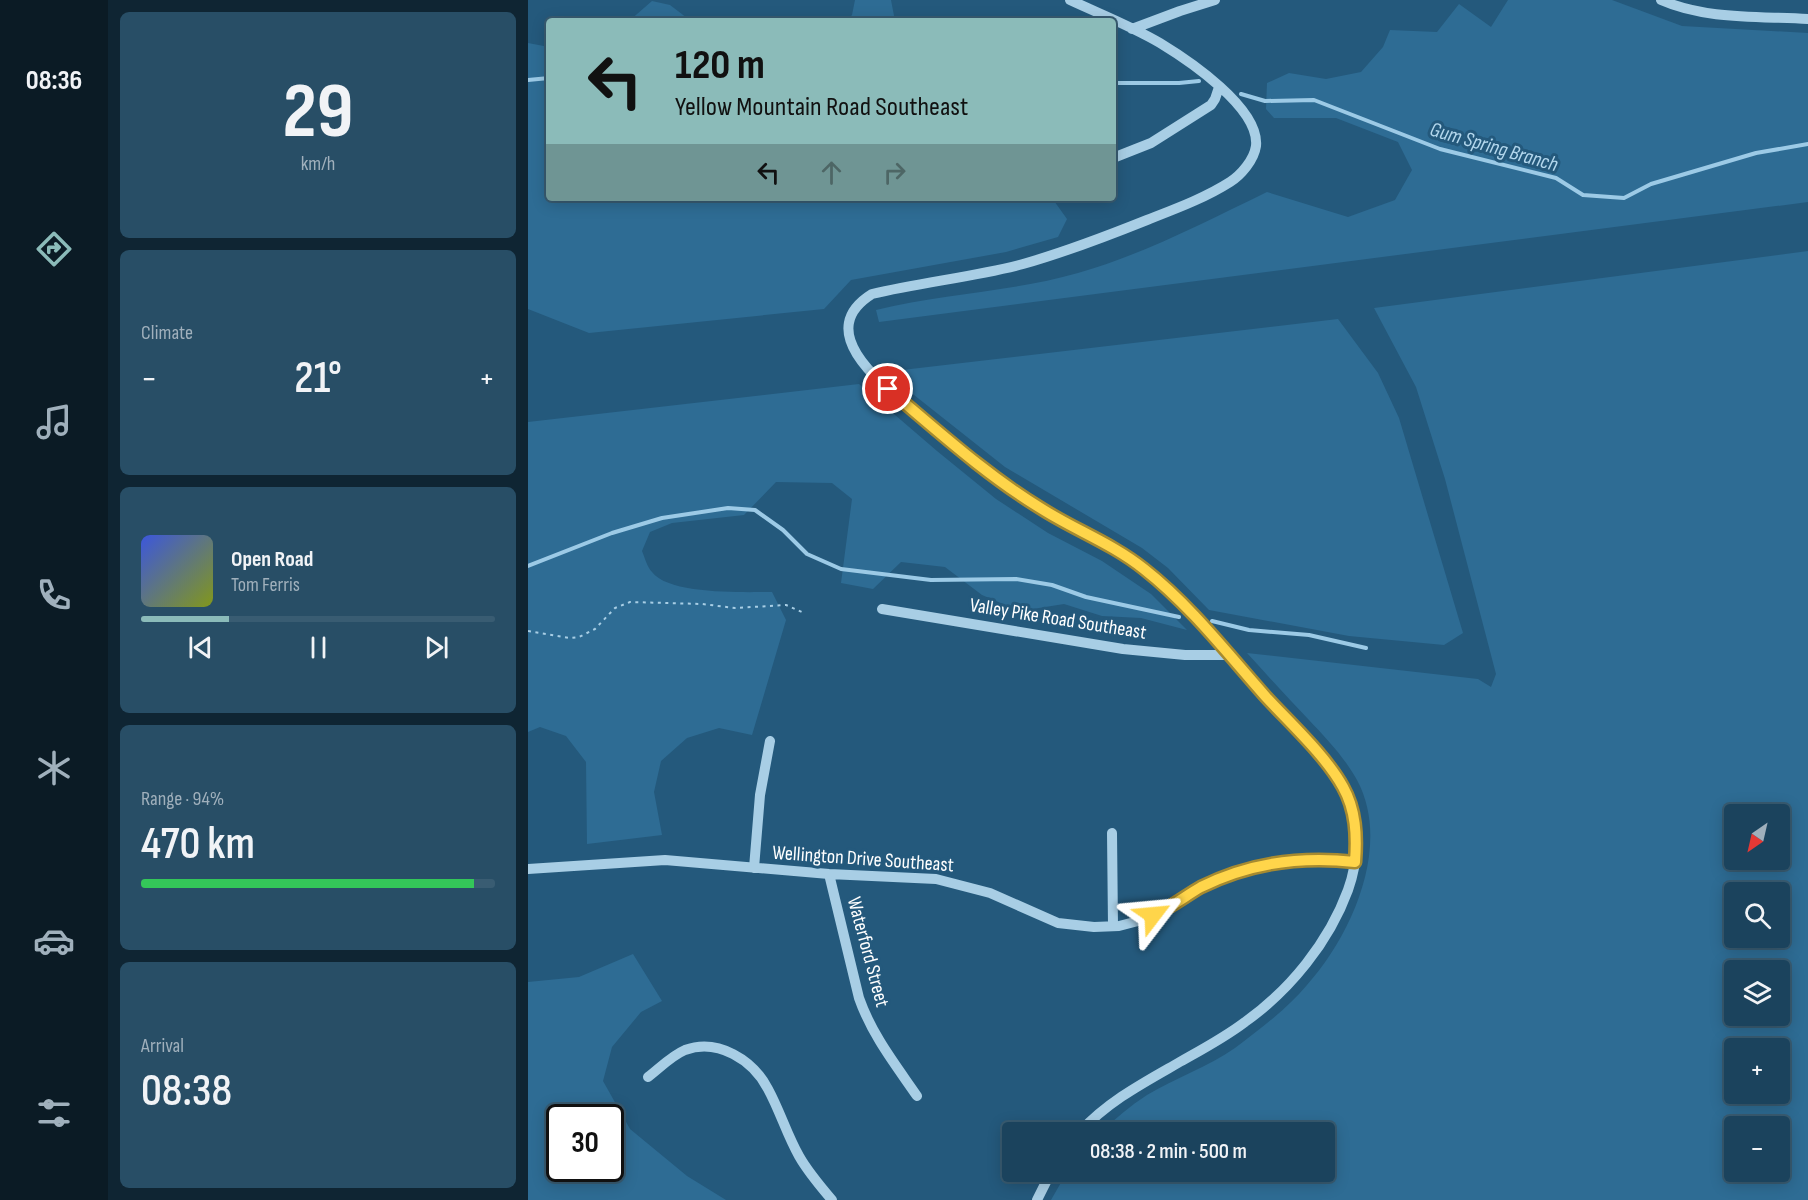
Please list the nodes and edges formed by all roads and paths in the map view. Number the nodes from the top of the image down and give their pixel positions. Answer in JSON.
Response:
{"nodes":[{"id":1,"x":1070,"y":0,"type":"edge"},
{"id":2,"x":1215,"y":0,"type":"edge"},
{"id":3,"x":1662,"y":0,"type":"edge"},
{"id":4,"x":1110,"y":18,"type":"edge"},
{"id":5,"x":1808,"y":19,"type":"edge"},
{"id":6,"x":1116,"y":21,"type":"edge"},
{"id":7,"x":1132,"y":28,"type":"junction"},
{"id":8,"x":1219,"y":87,"type":"junction"},
{"id":9,"x":1116,"y":157,"type":"edge"},
{"id":10,"x":882,"y":609,"type":"dead end"},
{"id":11,"x":802,"y":612,"type":"dead end"},
{"id":12,"x":528,"y":631,"type":"edge"},
{"id":13,"x":1229,"y":655,"type":"junction"},
{"id":14,"x":770,"y":741,"type":"dead end"},
{"id":15,"x":1112,"y":833,"type":"dead end"},
{"id":16,"x":1355,"y":862,"type":"junction"},
{"id":17,"x":754,"y":868,"type":"junction"},
{"id":18,"x":528,"y":869,"type":"edge"},
{"id":19,"x":829,"y":874,"type":"junction"},
{"id":20,"x":1113,"y":926,"type":"junction"},
{"id":21,"x":648,"y":1077,"type":"dead end"},
{"id":22,"x":917,"y":1096,"type":"dead end"},
{"id":23,"x":1090,"y":1122,"type":"edge"},
{"id":24,"x":1046,"y":1182,"type":"edge"},
{"id":25,"x":832,"y":1200,"type":"edge"},
{"id":26,"x":1037,"y":1200,"type":"edge"}],
"edges":[{"from":1,"to":4,"type":"street"},
{"from":2,"to":7,"type":"street"},
{"from":3,"to":5,"type":"street"},
{"from":6,"to":7,"type":"street"},
{"from":7,"to":8,"type":"street"},
{"from":8,"to":9,"type":"street"},
{"from":8,"to":13,"type":"street"},
{"from":10,"to":13,"type":"street","name":"Valley Pike Road Southeast"},
{"from":11,"to":12,"type":"path"},
{"from":13,"to":16,"type":"street"},
{"from":14,"to":17,"type":"street"},
{"from":15,"to":20,"type":"street"},
{"from":16,"to":20,"type":"street","name":"Wellington Drive Southeast"},
{"from":16,"to":23,"type":"street"},
{"from":17,"to":18,"type":"street","name":"Wellington Drive Southeast"},
{"from":17,"to":19,"type":"street","name":"Wellington Drive Southeast"},
{"from":19,"to":20,"type":"street","name":"Wellington Drive Southeast"},
{"from":19,"to":22,"type":"street","name":"Waterford Street"},
{"from":21,"to":25,"type":"street"},
{"from":24,"to":26,"type":"street"}]}
